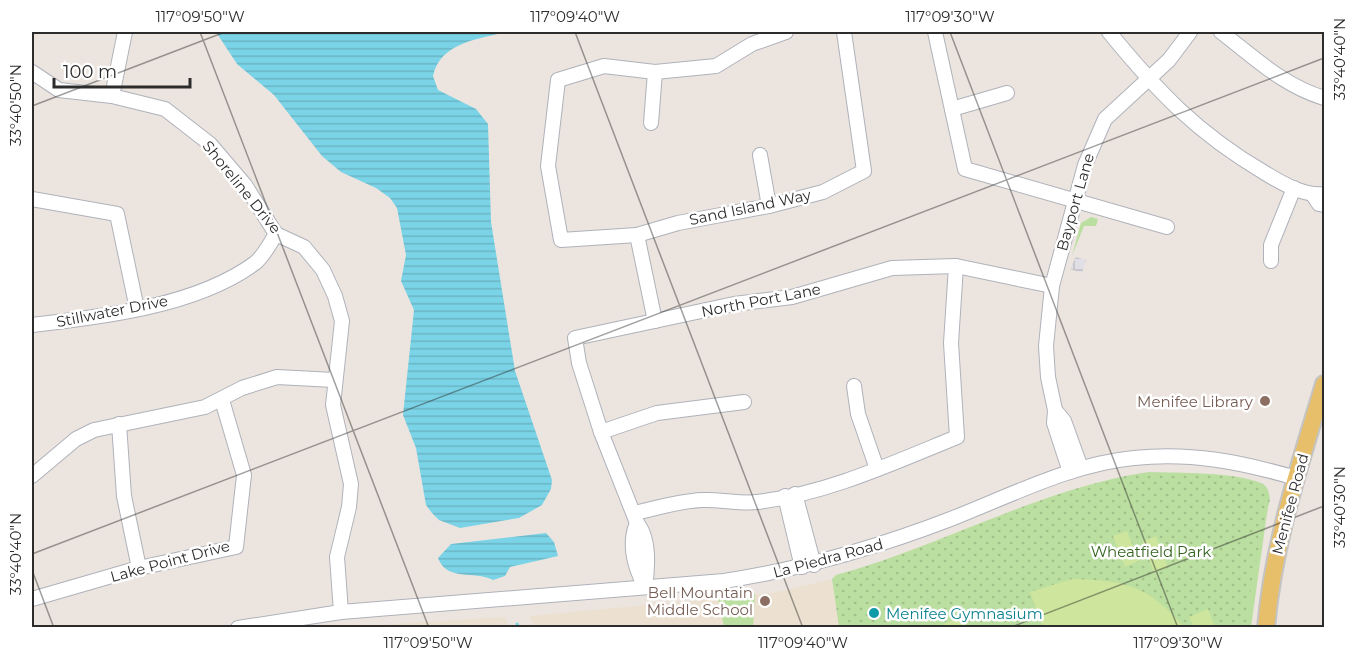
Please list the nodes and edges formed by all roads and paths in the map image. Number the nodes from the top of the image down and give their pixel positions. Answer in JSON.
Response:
{"nodes":[{"id":1,"x":125,"y":32,"type":"edge"},
{"id":2,"x":786,"y":32,"type":"edge"},
{"id":3,"x":844,"y":32,"type":"edge"},
{"id":4,"x":935,"y":32,"type":"edge"},
{"id":5,"x":1109,"y":32,"type":"edge"},
{"id":6,"x":1190,"y":32,"type":"edge"},
{"id":7,"x":1221,"y":32,"type":"edge"},
{"id":8,"x":32,"y":72,"type":"edge"},
{"id":9,"x":655,"y":72,"type":"junction"},
{"id":10,"x":1147,"y":78,"type":"junction"},
{"id":11,"x":1007,"y":93,"type":"dead end"},
{"id":12,"x":112,"y":96,"type":"junction"},
{"id":13,"x":1324,"y":98,"type":"edge"},
{"id":14,"x":952,"y":109,"type":"junction"},
{"id":15,"x":651,"y":123,"type":"dead end"},
{"id":16,"x":760,"y":154,"type":"dead end"},
{"id":17,"x":1294,"y":188,"type":"junction"},
{"id":18,"x":1319,"y":194,"type":"edge"},
{"id":19,"x":32,"y":199,"type":"edge"},
{"id":20,"x":1076,"y":201,"type":"junction"},
{"id":21,"x":1324,"y":205,"type":"edge"},
{"id":22,"x":769,"y":206,"type":"junction"},
{"id":23,"x":1167,"y":227,"type":"dead end"},
{"id":24,"x":276,"y":234,"type":"junction"},
{"id":25,"x":637,"y":235,"type":"junction"},
{"id":26,"x":1271,"y":261,"type":"dead end"},
{"id":27,"x":956,"y":266,"type":"junction"},
{"id":28,"x":1052,"y":286,"type":"junction"},
{"id":29,"x":137,"y":309,"type":"junction"},
{"id":30,"x":655,"y":321,"type":"junction"},
{"id":31,"x":32,"y":325,"type":"edge"},
{"id":32,"x":334,"y":380,"type":"junction"},
{"id":33,"x":1324,"y":384,"type":"edge"},
{"id":34,"x":854,"y":386,"type":"dead end"},
{"id":35,"x":222,"y":399,"type":"junction"},
{"id":36,"x":744,"y":402,"type":"dead end"},
{"id":37,"x":119,"y":424,"type":"junction"},
{"id":38,"x":601,"y":432,"type":"junction"},
{"id":39,"x":877,"y":469,"type":"junction"},
{"id":40,"x":1076,"y":470,"type":"junction"},
{"id":41,"x":32,"y":476,"type":"edge"},
{"id":42,"x":1296,"y":478,"type":"junction"},
{"id":43,"x":790,"y":495,"type":"junction"},
{"id":44,"x":636,"y":518,"type":"junction"},
{"id":45,"x":808,"y":566,"type":"junction"},
{"id":46,"x":139,"y":568,"type":"junction"},
{"id":47,"x":645,"y":587,"type":"junction"},
{"id":48,"x":32,"y":599,"type":"edge"},
{"id":49,"x":341,"y":612,"type":"junction"},
{"id":50,"x":238,"y":627,"type":"edge"},
{"id":51,"x":1266,"y":627,"type":"edge"}],
"edges":[{"from":1,"to":12,"type":"street"},
{"from":2,"to":9,"type":"street"},
{"from":3,"to":22,"type":"street","name":"Sand Island Way"},
{"from":4,"to":14,"type":"street"},
{"from":5,"to":10,"type":"street"},
{"from":6,"to":10,"type":"street","name":"Bayport Lane"},
{"from":7,"to":13,"type":"street"},
{"from":8,"to":12,"type":"street","name":"Shoreline Drive"},
{"from":9,"to":15,"type":"street"},
{"from":9,"to":25,"type":"street","name":"Sand Island Way"},
{"from":10,"to":17,"type":"street"},
{"from":10,"to":20,"type":"street","name":"Bayport Lane"},
{"from":11,"to":14,"type":"street"},
{"from":12,"to":24,"type":"street","name":"Shoreline Drive"},
{"from":14,"to":20,"type":"street"},
{"from":16,"to":22,"type":"street"},
{"from":17,"to":18,"type":"street"},
{"from":17,"to":26,"type":"street"},
{"from":18,"to":21,"type":"street"},
{"from":19,"to":29,"type":"street"},
{"from":20,"to":23,"type":"street"},
{"from":20,"to":28,"type":"street","name":"Bayport Lane"},
{"from":22,"to":25,"type":"street","name":"Sand Island Way"},
{"from":24,"to":29,"type":"street","name":"Stillwater Drive"},
{"from":24,"to":32,"type":"street","name":"Shoreline Drive"},
{"from":25,"to":30,"type":"street"},
{"from":27,"to":28,"type":"street","name":"North Port Lane"},
{"from":27,"to":30,"type":"street","name":"North Port Lane"},
{"from":27,"to":39,"type":"street"},
{"from":28,"to":40,"type":"street","name":"Bayport Lane"},
{"from":29,"to":31,"type":"street","name":"Stillwater Drive"},
{"from":30,"to":38,"type":"street","name":"North Port Lane"},
{"from":32,"to":35,"type":"street"},
{"from":32,"to":49,"type":"street","name":"Shoreline Drive"},
{"from":33,"to":42,"type":"main road","name":"Menifee Road"},
{"from":34,"to":39,"type":"street"},
{"from":35,"to":37,"type":"street"},
{"from":35,"to":46,"type":"street","name":"Lake Point Drive"},
{"from":36,"to":38,"type":"street"},
{"from":37,"to":41,"type":"street"},
{"from":37,"to":46,"type":"street"},
{"from":38,"to":44,"type":"street"},
{"from":39,"to":43,"type":"street"},
{"from":40,"to":42,"type":"street","name":"La Piedra Road"},
{"from":40,"to":45,"type":"street","name":"La Piedra Road"},
{"from":42,"to":51,"type":"main road","name":"Menifee Road"},
{"from":43,"to":44,"type":"street"},
{"from":43,"to":45,"type":"street"},
{"from":44,"to":47,"type":"street"},
{"from":45,"to":47,"type":"street","name":"La Piedra Road"},
{"from":46,"to":48,"type":"street","name":"Lake Point Drive"},
{"from":47,"to":49,"type":"street","name":"La Piedra Road"},
{"from":49,"to":50,"type":"street","name":"La Piedra Road"}]}
